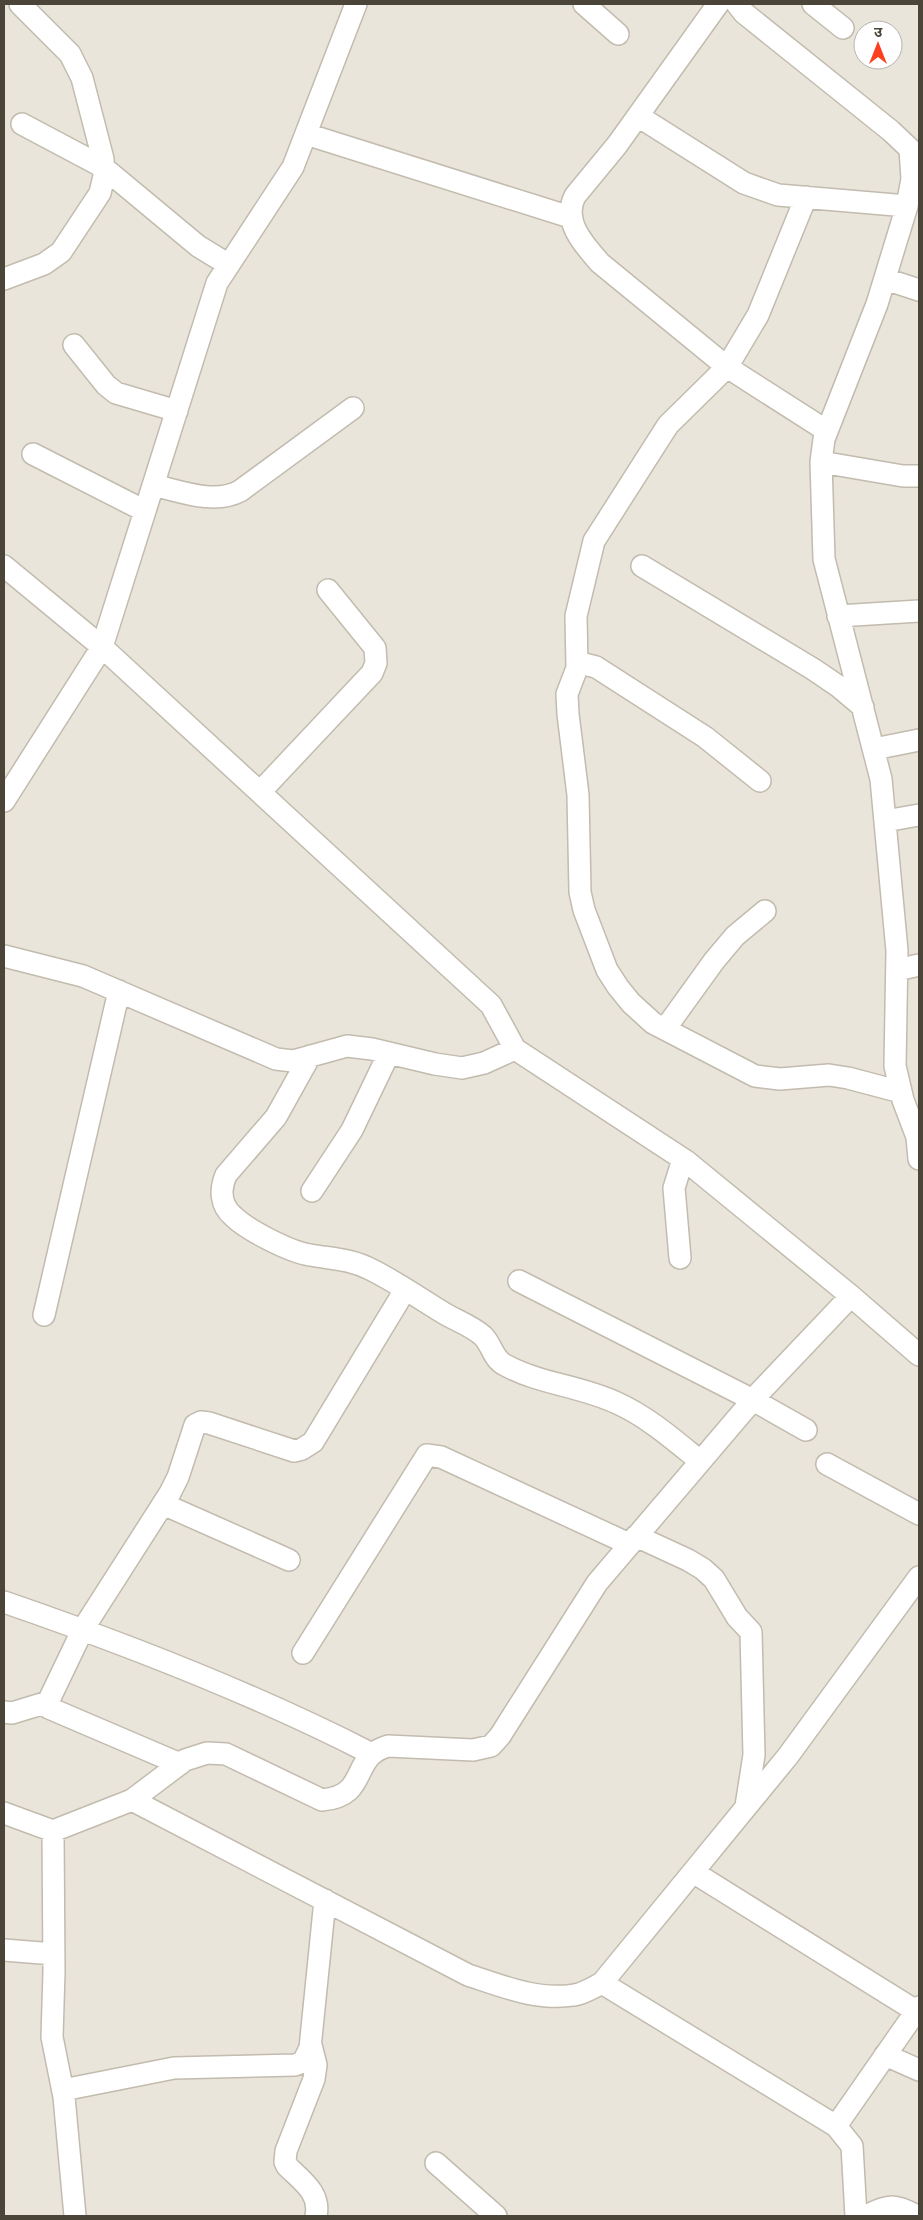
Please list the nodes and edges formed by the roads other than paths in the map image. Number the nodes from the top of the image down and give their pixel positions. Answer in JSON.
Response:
{"nodes":[{"id":1,"x":20,"y":4,"type":"edge"},
{"id":2,"x":356,"y":4,"type":"edge"},
{"id":3,"x":584,"y":4,"type":"edge"},
{"id":4,"x":718,"y":4,"type":"edge"},
{"id":5,"x":737,"y":4,"type":"edge"},
{"id":6,"x":812,"y":4,"type":"edge"},
{"id":7,"x":843,"y":28,"type":"dead end"},
{"id":8,"x":618,"y":34,"type":"dead end"},
{"id":9,"x":638,"y":116,"type":"junction"},
{"id":10,"x":22,"y":124,"type":"dead end"},
{"id":11,"x":306,"y":134,"type":"junction"},
{"id":12,"x":914,"y":146,"type":"edge"},
{"id":13,"x":103,"y":167,"type":"junction"},
{"id":14,"x":806,"y":197,"type":"junction"},
{"id":15,"x":907,"y":206,"type":"junction"},
{"id":16,"x":570,"y":217,"type":"junction"},
{"id":17,"x":229,"y":265,"type":"junction"},
{"id":18,"x":4,"y":279,"type":"edge"},
{"id":19,"x":885,"y":279,"type":"junction"},
{"id":20,"x":919,"y":290,"type":"edge"},
{"id":21,"x":74,"y":346,"type":"dead end"},
{"id":22,"x":727,"y":367,"type":"junction"},
{"id":23,"x":353,"y":408,"type":"dead end"},
{"id":24,"x":177,"y":411,"type":"junction"},
{"id":25,"x":828,"y":431,"type":"junction"},
{"id":26,"x":33,"y":454,"type":"dead end"},
{"id":27,"x":821,"y":462,"type":"junction"},
{"id":28,"x":919,"y":476,"type":"edge"},
{"id":29,"x":153,"y":485,"type":"junction"},
{"id":30,"x":145,"y":511,"type":"junction"},
{"id":31,"x":4,"y":566,"type":"edge"},
{"id":32,"x":642,"y":566,"type":"dead end"},
{"id":33,"x":328,"y":590,"type":"dead end"},
{"id":34,"x":919,"y":611,"type":"edge"},
{"id":35,"x":838,"y":616,"type":"junction"},
{"id":36,"x":102,"y":647,"type":"junction"},
{"id":37,"x":577,"y":668,"type":"junction"},
{"id":38,"x":862,"y":707,"type":"junction"},
{"id":39,"x":919,"y":740,"type":"edge"},
{"id":40,"x":874,"y":749,"type":"junction"},
{"id":41,"x":760,"y":781,"type":"dead end"},
{"id":42,"x":260,"y":792,"type":"junction"},
{"id":43,"x":4,"y":802,"type":"edge"},
{"id":44,"x":919,"y":815,"type":"edge"},
{"id":45,"x":885,"y":821,"type":"junction"},
{"id":46,"x":764,"y":911,"type":"dead end"},
{"id":47,"x":4,"y":956,"type":"edge"},
{"id":48,"x":919,"y":965,"type":"edge"},
{"id":49,"x":897,"y":970,"type":"junction"},
{"id":50,"x":119,"y":991,"type":"junction"},
{"id":51,"x":665,"y":1029,"type":"junction"},
{"id":52,"x":515,"y":1049,"type":"junction"},
{"id":53,"x":389,"y":1053,"type":"junction"},
{"id":54,"x":310,"y":1056,"type":"junction"},
{"id":55,"x":901,"y":1092,"type":"junction"},
{"id":56,"x":918,"y":1137,"type":"edge"},
{"id":57,"x":683,"y":1159,"type":"junction"},
{"id":58,"x":919,"y":1159,"type":"edge"},
{"id":59,"x":312,"y":1191,"type":"dead end"},
{"id":60,"x":680,"y":1258,"type":"dead end"},
{"id":61,"x":519,"y":1281,"type":"dead end"},
{"id":62,"x":405,"y":1290,"type":"junction"},
{"id":63,"x":851,"y":1296,"type":"junction"},
{"id":64,"x":44,"y":1315,"type":"dead end"},
{"id":65,"x":919,"y":1355,"type":"edge"},
{"id":66,"x":753,"y":1400,"type":"junction"},
{"id":67,"x":806,"y":1430,"type":"dead end"},
{"id":68,"x":700,"y":1461,"type":"junction"},
{"id":69,"x":827,"y":1464,"type":"dead end"},
{"id":70,"x":163,"y":1504,"type":"junction"},
{"id":71,"x":919,"y":1514,"type":"edge"},
{"id":72,"x":632,"y":1540,"type":"junction"},
{"id":73,"x":289,"y":1560,"type":"dead end"},
{"id":74,"x":919,"y":1577,"type":"edge"},
{"id":75,"x":4,"y":1602,"type":"edge"},
{"id":76,"x":83,"y":1629,"type":"junction"},
{"id":77,"x":303,"y":1653,"type":"dead end"},
{"id":78,"x":48,"y":1702,"type":"junction"},
{"id":79,"x":4,"y":1712,"type":"edge"},
{"id":80,"x":370,"y":1753,"type":"junction"},
{"id":81,"x":180,"y":1764,"type":"junction"},
{"id":82,"x":132,"y":1800,"type":"junction"},
{"id":83,"x":746,"y":1807,"type":"junction"},
{"id":84,"x":4,"y":1814,"type":"edge"},
{"id":85,"x":53,"y":1831,"type":"junction"},
{"id":86,"x":693,"y":1872,"type":"junction"},
{"id":87,"x":325,"y":1900,"type":"junction"},
{"id":88,"x":4,"y":1950,"type":"edge"},
{"id":89,"x":54,"y":1954,"type":"junction"},
{"id":90,"x":602,"y":1983,"type":"junction"},
{"id":91,"x":918,"y":2009,"type":"edge"},
{"id":92,"x":311,"y":2045,"type":"junction"},
{"id":93,"x":885,"y":2055,"type":"junction"},
{"id":94,"x":919,"y":2070,"type":"edge"},
{"id":95,"x":63,"y":2090,"type":"junction"},
{"id":96,"x":836,"y":2126,"type":"junction"},
{"id":97,"x":436,"y":2163,"type":"dead end"},
{"id":98,"x":75,"y":2216,"type":"edge"},
{"id":99,"x":316,"y":2216,"type":"edge"},
{"id":100,"x":496,"y":2216,"type":"edge"},
{"id":101,"x":856,"y":2216,"type":"edge"},
{"id":102,"x":866,"y":2216,"type":"edge"},
{"id":103,"x":917,"y":2216,"type":"edge"}],
"edges":[{"from":1,"to":13,"type":"street"},
{"from":2,"to":11,"type":"street"},
{"from":3,"to":8,"type":"street"},
{"from":4,"to":9,"type":"street"},
{"from":5,"to":12,"type":"street"},
{"from":6,"to":7,"type":"street"},
{"from":9,"to":14,"type":"street"},
{"from":9,"to":16,"type":"street"},
{"from":10,"to":13,"type":"street"},
{"from":11,"to":16,"type":"street"},
{"from":11,"to":17,"type":"street"},
{"from":12,"to":15,"type":"street"},
{"from":13,"to":17,"type":"street"},
{"from":13,"to":18,"type":"street"},
{"from":14,"to":15,"type":"street"},
{"from":14,"to":22,"type":"street"},
{"from":15,"to":19,"type":"street"},
{"from":16,"to":22,"type":"street"},
{"from":17,"to":24,"type":"street"},
{"from":19,"to":20,"type":"street"},
{"from":19,"to":25,"type":"street"},
{"from":21,"to":24,"type":"street"},
{"from":22,"to":25,"type":"street"},
{"from":22,"to":37,"type":"street"},
{"from":23,"to":29,"type":"street"},
{"from":24,"to":29,"type":"street"},
{"from":25,"to":27,"type":"street"},
{"from":26,"to":30,"type":"street"},
{"from":27,"to":28,"type":"street"},
{"from":27,"to":35,"type":"street"},
{"from":29,"to":30,"type":"street"},
{"from":30,"to":36,"type":"street"},
{"from":31,"to":36,"type":"street"},
{"from":32,"to":38,"type":"street"},
{"from":33,"to":42,"type":"street"},
{"from":34,"to":35,"type":"street"},
{"from":35,"to":38,"type":"street"},
{"from":36,"to":42,"type":"street"},
{"from":36,"to":43,"type":"street"},
{"from":37,"to":41,"type":"street"},
{"from":37,"to":51,"type":"street"},
{"from":38,"to":40,"type":"street"},
{"from":39,"to":40,"type":"street"},
{"from":40,"to":45,"type":"street"},
{"from":42,"to":52,"type":"street"},
{"from":44,"to":45,"type":"street"},
{"from":45,"to":49,"type":"street"},
{"from":46,"to":51,"type":"street"},
{"from":47,"to":50,"type":"street"},
{"from":48,"to":49,"type":"street"},
{"from":49,"to":55,"type":"street"},
{"from":50,"to":54,"type":"street"},
{"from":50,"to":64,"type":"street"},
{"from":51,"to":55,"type":"street"},
{"from":52,"to":53,"type":"street"},
{"from":52,"to":57,"type":"street"},
{"from":53,"to":54,"type":"street"},
{"from":53,"to":59,"type":"street"},
{"from":54,"to":62,"type":"street"},
{"from":55,"to":56,"type":"street"},
{"from":56,"to":58,"type":"street"},
{"from":57,"to":60,"type":"street"},
{"from":57,"to":63,"type":"street"},
{"from":61,"to":66,"type":"street"},
{"from":62,"to":68,"type":"street"},
{"from":62,"to":70,"type":"street"},
{"from":63,"to":65,"type":"street"},
{"from":63,"to":66,"type":"street"},
{"from":66,"to":67,"type":"street"},
{"from":66,"to":68,"type":"street"},
{"from":68,"to":72,"type":"street"},
{"from":69,"to":71,"type":"street"},
{"from":70,"to":73,"type":"street"},
{"from":70,"to":76,"type":"street"},
{"from":72,"to":77,"type":"street"},
{"from":72,"to":80,"type":"street"},
{"from":72,"to":83,"type":"street"},
{"from":74,"to":83,"type":"street"},
{"from":75,"to":76,"type":"street"},
{"from":76,"to":78,"type":"street"},
{"from":76,"to":80,"type":"street"},
{"from":78,"to":79,"type":"street"},
{"from":78,"to":81,"type":"street"},
{"from":80,"to":81,"type":"street"},
{"from":81,"to":82,"type":"street"},
{"from":82,"to":85,"type":"street"},
{"from":82,"to":87,"type":"street"},
{"from":83,"to":86,"type":"street"},
{"from":84,"to":85,"type":"street"},
{"from":85,"to":89,"type":"street"},
{"from":86,"to":90,"type":"street"},
{"from":86,"to":91,"type":"street"},
{"from":87,"to":90,"type":"street"},
{"from":87,"to":92,"type":"street"},
{"from":88,"to":89,"type":"street"},
{"from":89,"to":95,"type":"street"},
{"from":90,"to":96,"type":"street"},
{"from":91,"to":93,"type":"street"},
{"from":92,"to":95,"type":"street"},
{"from":92,"to":99,"type":"street"},
{"from":93,"to":94,"type":"street"},
{"from":93,"to":96,"type":"street"},
{"from":95,"to":98,"type":"street"},
{"from":96,"to":101,"type":"street"},
{"from":97,"to":100,"type":"street"},
{"from":102,"to":103,"type":"street"}]}
